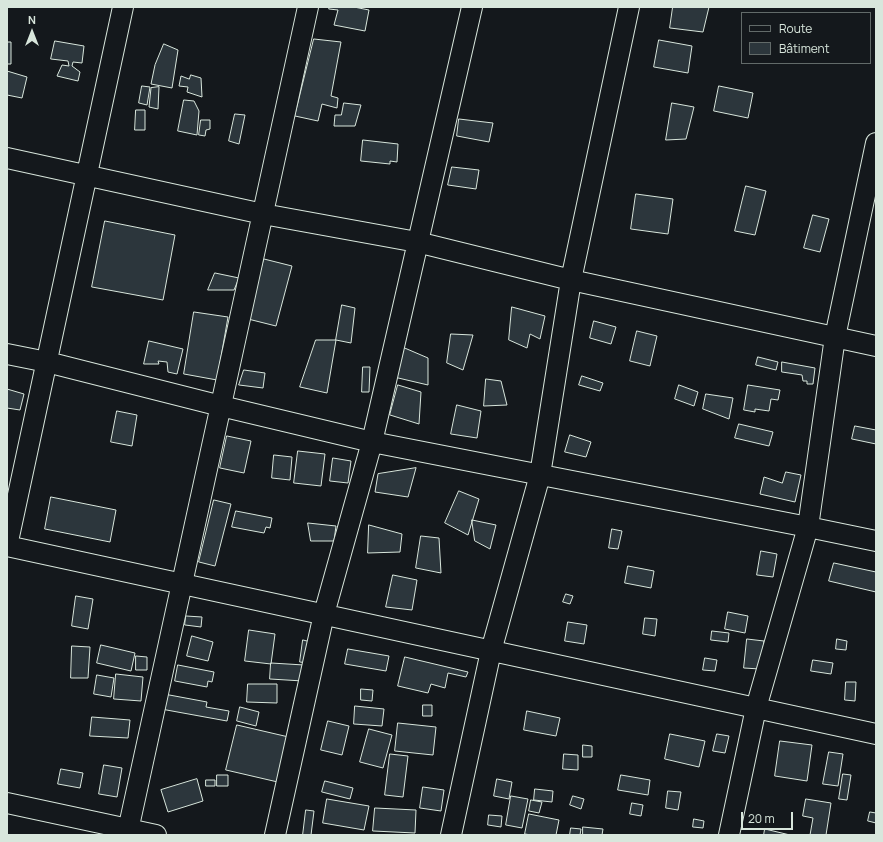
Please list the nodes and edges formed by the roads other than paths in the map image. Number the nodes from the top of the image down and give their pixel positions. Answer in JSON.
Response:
{"nodes":[{"id":1,"x":123,"y":7,"type":"edge"},
{"id":2,"x":308,"y":7,"type":"edge"},
{"id":3,"x":472,"y":7,"type":"edge"},
{"id":4,"x":629,"y":7,"type":"edge"},
{"id":5,"x":876,"y":143,"type":"edge"},
{"id":6,"x":7,"y":158,"type":"edge"},
{"id":7,"x":87,"y":176,"type":"junction"},
{"id":8,"x":263,"y":214,"type":"junction"},
{"id":9,"x":418,"y":242,"type":"junction"},
{"id":10,"x":571,"y":280,"type":"junction"},
{"id":11,"x":835,"y":337,"type":"junction"},
{"id":12,"x":876,"y":346,"type":"edge"},
{"id":13,"x":7,"y":354,"type":"edge"},
{"id":14,"x":47,"y":362,"type":"junction"},
{"id":15,"x":221,"y":406,"type":"junction"},
{"id":16,"x":372,"y":442,"type":"junction"},
{"id":17,"x":540,"y":475,"type":"junction"},
{"id":18,"x":808,"y":526,"type":"junction"},
{"id":19,"x":876,"y":541,"type":"edge"},
{"id":20,"x":7,"y":546,"type":"edge"},
{"id":21,"x":182,"y":584,"type":"junction"},
{"id":22,"x":324,"y":614,"type":"junction"},
{"id":23,"x":491,"y":650,"type":"junction"},
{"id":24,"x":756,"y":708,"type":"junction"},
{"id":25,"x":876,"y":734,"type":"edge"},
{"id":26,"x":7,"y":803,"type":"edge"},
{"id":27,"x":128,"y":832,"type":"edge"},
{"id":28,"x":156,"y":835,"type":"edge"},
{"id":29,"x":275,"y":835,"type":"edge"},
{"id":30,"x":451,"y":835,"type":"edge"},
{"id":31,"x":729,"y":835,"type":"edge"}],
"edges":[{"from":1,"to":7,"type":"street"},
{"from":2,"to":8,"type":"street"},
{"from":3,"to":9,"type":"street"},
{"from":4,"to":10,"type":"street"},
{"from":5,"to":11,"type":"street"},
{"from":6,"to":7,"type":"street"},
{"from":7,"to":8,"type":"street"},
{"from":7,"to":14,"type":"street"},
{"from":8,"to":9,"type":"street"},
{"from":8,"to":15,"type":"street"},
{"from":9,"to":10,"type":"street"},
{"from":9,"to":16,"type":"street"},
{"from":10,"to":11,"type":"street"},
{"from":10,"to":17,"type":"street"},
{"from":11,"to":12,"type":"street"},
{"from":11,"to":18,"type":"street"},
{"from":13,"to":14,"type":"street"},
{"from":14,"to":15,"type":"street"},
{"from":14,"to":20,"type":"street"},
{"from":15,"to":16,"type":"street"},
{"from":15,"to":21,"type":"street"},
{"from":16,"to":17,"type":"street"},
{"from":16,"to":22,"type":"street"},
{"from":17,"to":18,"type":"street"},
{"from":17,"to":23,"type":"street"},
{"from":18,"to":19,"type":"street"},
{"from":18,"to":24,"type":"street"},
{"from":20,"to":21,"type":"street"},
{"from":21,"to":22,"type":"street"},
{"from":21,"to":27,"type":"street"},
{"from":22,"to":23,"type":"street"},
{"from":22,"to":29,"type":"street"},
{"from":23,"to":24,"type":"street"},
{"from":23,"to":30,"type":"street"},
{"from":24,"to":25,"type":"street"},
{"from":24,"to":31,"type":"street"},
{"from":26,"to":27,"type":"street"},
{"from":27,"to":28,"type":"street"}]}
